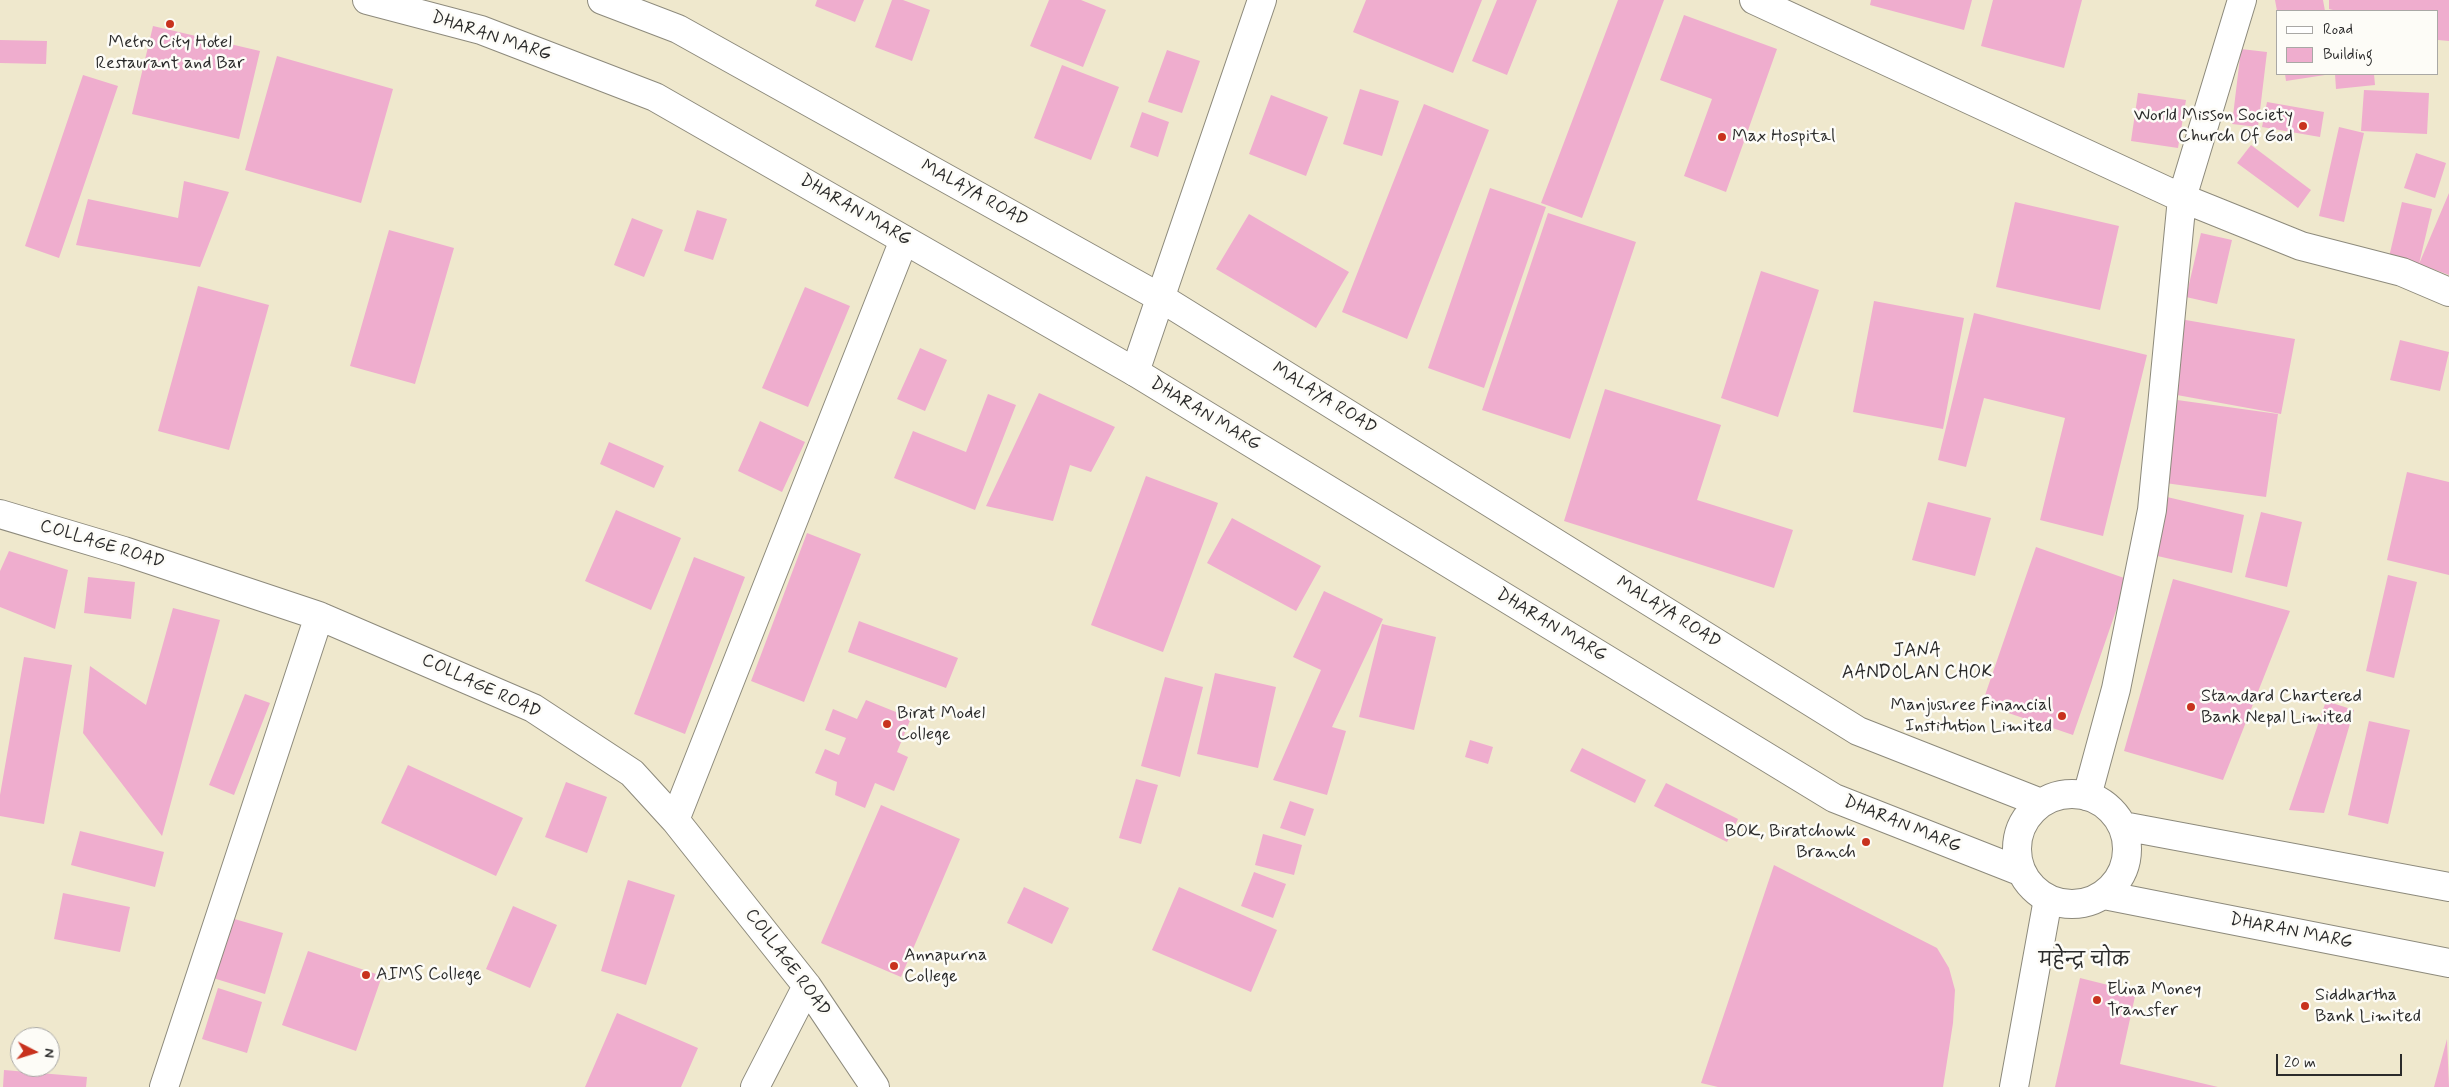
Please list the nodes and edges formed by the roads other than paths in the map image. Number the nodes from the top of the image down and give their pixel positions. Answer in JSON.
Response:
{"nodes":[{"id":1,"x":367,"y":0,"type":"edge"},
{"id":2,"x":602,"y":0,"type":"edge"},
{"id":3,"x":1262,"y":0,"type":"edge"},
{"id":4,"x":1754,"y":0,"type":"edge"},
{"id":5,"x":2242,"y":0,"type":"edge"},
{"id":6,"x":2182,"y":198,"type":"junction"},
{"id":7,"x":904,"y":240,"type":"junction"},
{"id":8,"x":2449,"y":292,"type":"edge"},
{"id":9,"x":1161,"y":298,"type":"junction"},
{"id":10,"x":1135,"y":372,"type":"junction"},
{"id":11,"x":0,"y":514,"type":"edge"},
{"id":12,"x":319,"y":616,"type":"junction"},
{"id":13,"x":2087,"y":796,"type":"junction"},
{"id":14,"x":2041,"y":803,"type":"junction"},
{"id":15,"x":675,"y":820,"type":"junction"},
{"id":16,"x":2123,"y":826,"type":"junction"},
{"id":17,"x":2022,"y":872,"type":"junction"},
{"id":18,"x":2449,"y":886,"type":"edge"},
{"id":19,"x":2104,"y":895,"type":"junction"},
{"id":20,"x":2048,"y":899,"type":"junction"},
{"id":21,"x":2449,"y":963,"type":"edge"},
{"id":22,"x":807,"y":986,"type":"junction"},
{"id":23,"x":164,"y":1087,"type":"edge"},
{"id":24,"x":755,"y":1087,"type":"edge"},
{"id":25,"x":875,"y":1087,"type":"edge"},
{"id":26,"x":2014,"y":1087,"type":"edge"}],
"edges":[{"from":1,"to":7,"type":"main road","name":"DHARAN MARG"},
{"from":2,"to":9,"type":"main road","name":"MALAYA ROAD"},
{"from":3,"to":9,"type":"main road"},
{"from":4,"to":6,"type":"main road"},
{"from":5,"to":6,"type":"main road"},
{"from":6,"to":8,"type":"main road"},
{"from":6,"to":13,"type":"main road"},
{"from":7,"to":10,"type":"main road","name":"DHARAN MARG"},
{"from":7,"to":15,"type":"main road"},
{"from":9,"to":10,"type":"main road"},
{"from":9,"to":14,"type":"main road","name":"MALAYA ROAD"},
{"from":10,"to":17,"type":"main road","name":"DHARAN MARG"},
{"from":11,"to":12,"type":"main road","name":"COLLAGE ROAD"},
{"from":12,"to":15,"type":"main road","name":"COLLAGE ROAD"},
{"from":12,"to":23,"type":"main road"},
{"from":13,"to":14,"type":"main road"},
{"from":13,"to":16,"type":"main road"},
{"from":14,"to":17,"type":"main road"},
{"from":15,"to":22,"type":"main road","name":"COLLAGE ROAD"},
{"from":16,"to":18,"type":"main road"},
{"from":16,"to":19,"type":"main road"},
{"from":17,"to":20,"type":"main road"},
{"from":19,"to":20,"type":"main road"},
{"from":19,"to":21,"type":"main road","name":"DHARAN MARG"},
{"from":20,"to":26,"type":"main road"},
{"from":22,"to":24,"type":"main road"},
{"from":22,"to":25,"type":"main road","name":"COLLAGE ROAD"}]}
